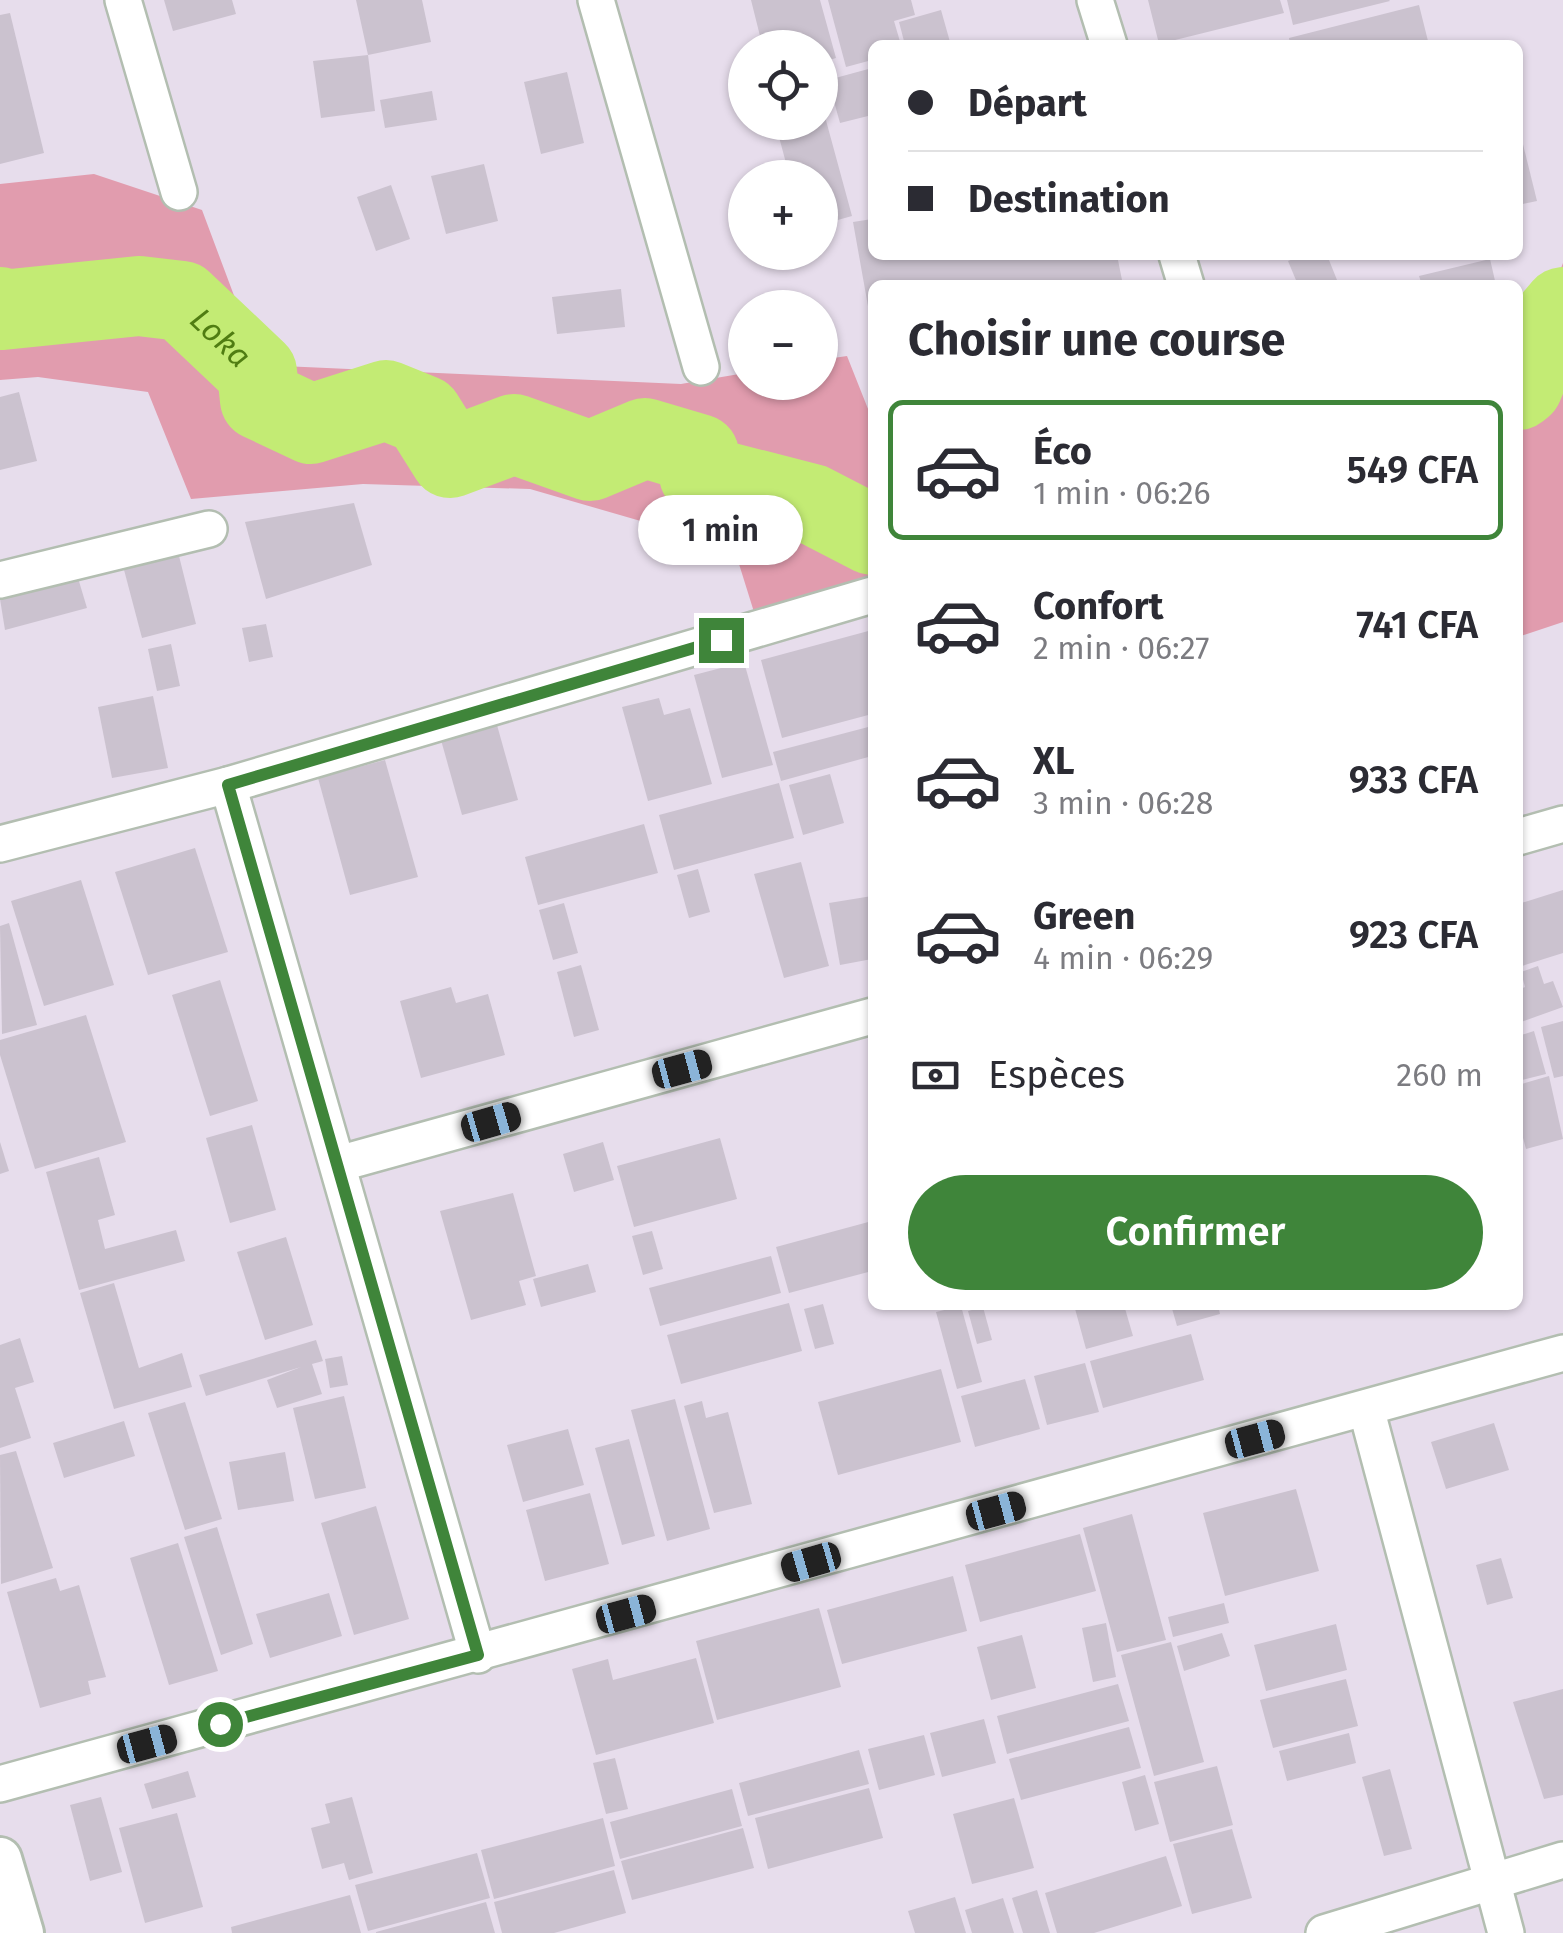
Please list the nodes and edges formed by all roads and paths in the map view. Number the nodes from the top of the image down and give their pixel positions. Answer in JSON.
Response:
{"nodes":[{"id":1,"x":123,"y":0,"type":"edge"},
{"id":2,"x":596,"y":0,"type":"edge"},
{"id":3,"x":1094,"y":0,"type":"edge"},
{"id":4,"x":1107,"y":40,"type":"edge"},
{"id":5,"x":179,"y":192,"type":"dead end"},
{"id":6,"x":701,"y":368,"type":"dead end"},
{"id":7,"x":209,"y":529,"type":"dead end"},
{"id":8,"x":0,"y":580,"type":"edge"},
{"id":9,"x":868,"y":597,"type":"edge"},
{"id":10,"x":228,"y":785,"type":"junction"},
{"id":11,"x":1563,"y":824,"type":"edge"},
{"id":12,"x":1523,"y":835,"type":"edge"},
{"id":13,"x":0,"y":844,"type":"edge"},
{"id":14,"x":868,"y":1017,"type":"edge"},
{"id":15,"x":338,"y":1164,"type":"junction"},
{"id":16,"x":1563,"y":1354,"type":"edge"},
{"id":17,"x":1366,"y":1408,"type":"junction"},
{"id":18,"x":478,"y":1655,"type":"junction"},
{"id":19,"x":0,"y":1784,"type":"edge"},
{"id":20,"x":0,"y":1858,"type":"edge"},
{"id":21,"x":1563,"y":1860,"type":"edge"},
{"id":22,"x":1490,"y":1880,"type":"junction"},
{"id":23,"x":22,"y":1933,"type":"edge"},
{"id":24,"x":1324,"y":1933,"type":"edge"},
{"id":25,"x":1506,"y":1933,"type":"edge"}],
"edges":[{"from":1,"to":5,"type":"street"},
{"from":2,"to":6,"type":"street"},
{"from":3,"to":4,"type":"street"},
{"from":7,"to":8,"type":"street"},
{"from":9,"to":10,"type":"street"},
{"from":10,"to":13,"type":"street"},
{"from":10,"to":15,"type":"street"},
{"from":11,"to":12,"type":"street"},
{"from":14,"to":15,"type":"street"},
{"from":15,"to":18,"type":"street"},
{"from":16,"to":17,"type":"street"},
{"from":17,"to":18,"type":"street"},
{"from":17,"to":22,"type":"street"},
{"from":18,"to":19,"type":"street"},
{"from":20,"to":23,"type":"street"},
{"from":21,"to":22,"type":"street"},
{"from":22,"to":24,"type":"street"},
{"from":22,"to":25,"type":"street"}]}
